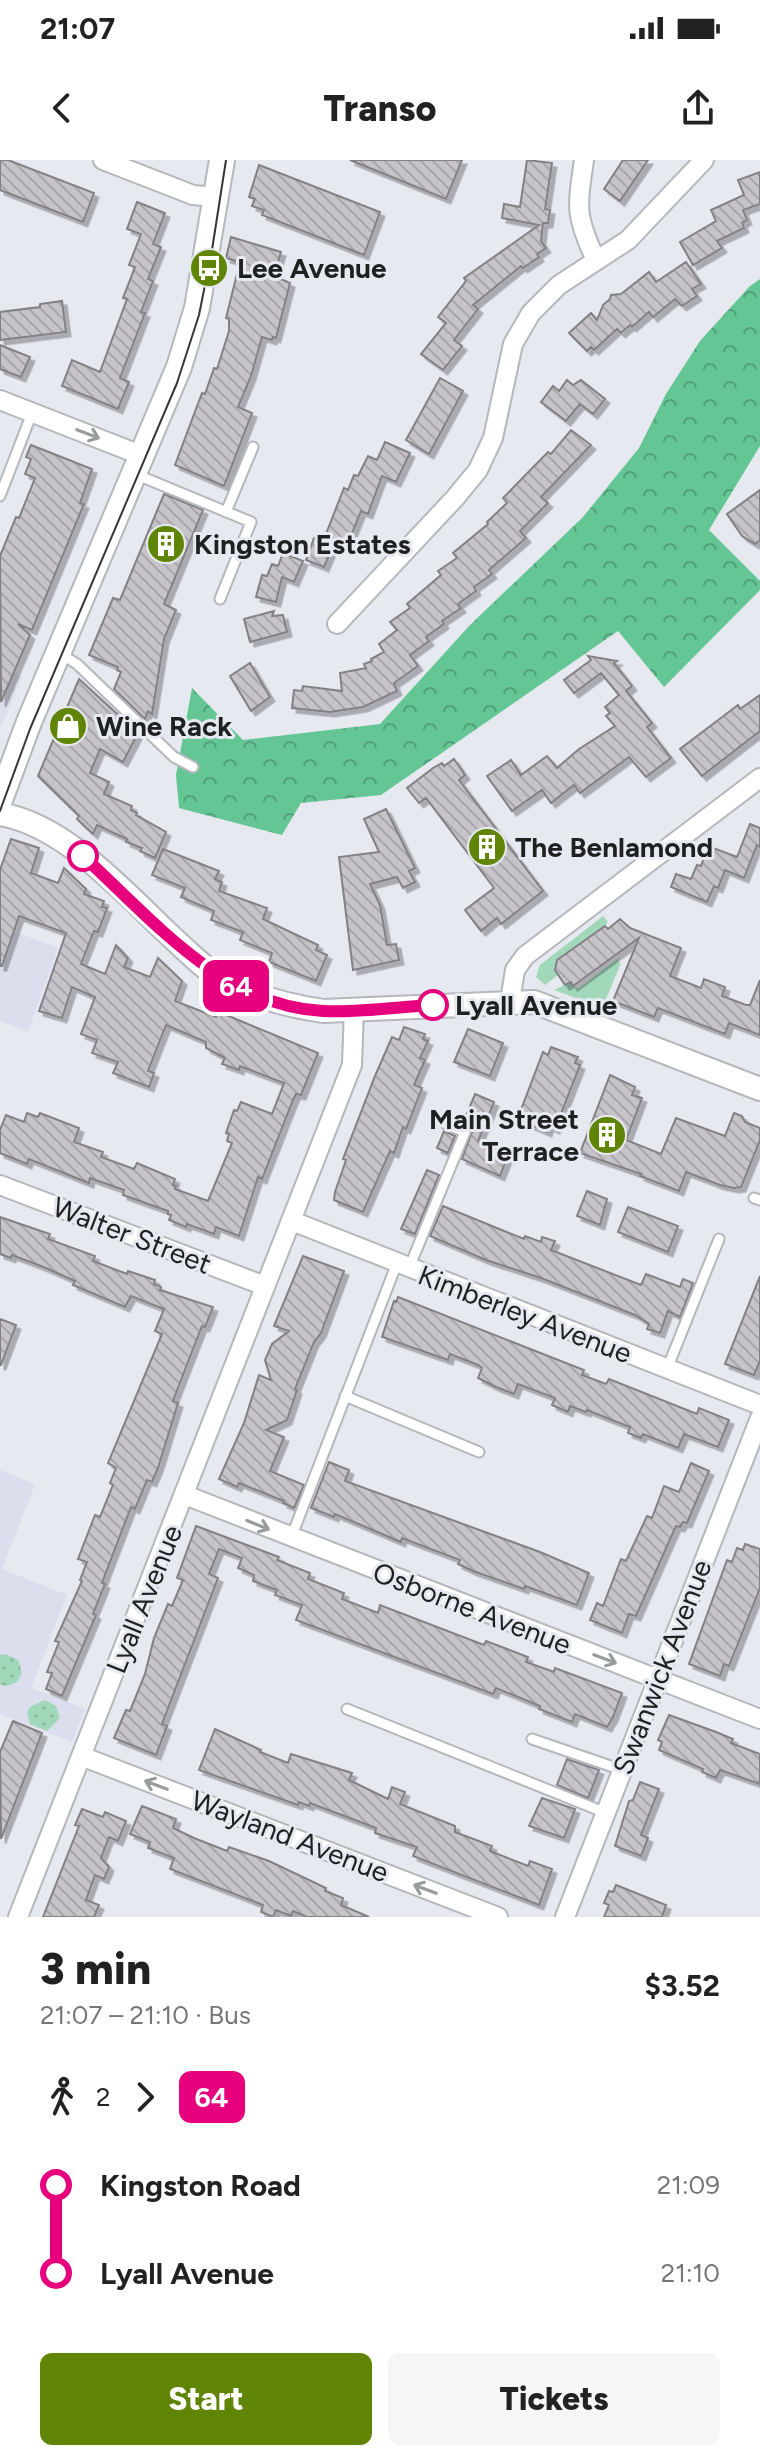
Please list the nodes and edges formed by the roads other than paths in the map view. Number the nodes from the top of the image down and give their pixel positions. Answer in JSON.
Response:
{"nodes":[{"id":1,"x":103,"y":160,"type":"edge"},
{"id":2,"x":222,"y":160,"type":"edge"},
{"id":3,"x":584,"y":160,"type":"edge"},
{"id":4,"x":704,"y":160,"type":"edge"},
{"id":5,"x":216,"y":197,"type":"junction"},
{"id":6,"x":596,"y":260,"type":"junction"},
{"id":7,"x":0,"y":400,"type":"edge"},
{"id":8,"x":32,"y":413,"type":"junction"},
{"id":9,"x":253,"y":447,"type":"dead end"},
{"id":10,"x":139,"y":465,"type":"junction"},
{"id":11,"x":0,"y":496,"type":"edge"},
{"id":12,"x":226,"y":512,"type":"junction"},
{"id":13,"x":220,"y":599,"type":"dead end"},
{"id":14,"x":337,"y":624,"type":"dead end"},
{"id":15,"x":58,"y":652,"type":"junction"},
{"id":16,"x":193,"y":767,"type":"dead end"},
{"id":17,"x":760,"y":778,"type":"edge"},
{"id":18,"x":0,"y":800,"type":"edge"},
{"id":19,"x":0,"y":814,"type":"edge"},
{"id":20,"x":510,"y":1001,"type":"junction"},
{"id":21,"x":354,"y":1009,"type":"junction"},
{"id":22,"x":760,"y":1089,"type":"edge"},
{"id":23,"x":446,"y":1124,"type":"dead end"},
{"id":24,"x":0,"y":1185,"type":"edge"},
{"id":25,"x":292,"y":1221,"type":"junction"},
{"id":26,"x":719,"y":1239,"type":"dead end"},
{"id":27,"x":403,"y":1266,"type":"junction"},
{"id":28,"x":265,"y":1286,"type":"junction"},
{"id":29,"x":667,"y":1369,"type":"junction"},
{"id":30,"x":345,"y":1396,"type":"junction"},
{"id":31,"x":760,"y":1405,"type":"edge"},
{"id":32,"x":760,"y":1418,"type":"edge"},
{"id":33,"x":479,"y":1452,"type":"dead end"},
{"id":34,"x":185,"y":1495,"type":"junction"},
{"id":35,"x":291,"y":1538,"type":"junction"},
{"id":36,"x":657,"y":1679,"type":"junction"},
{"id":37,"x":347,"y":1709,"type":"dead end"},
{"id":38,"x":760,"y":1719,"type":"edge"},
{"id":39,"x":532,"y":1739,"type":"dead end"},
{"id":40,"x":81,"y":1756,"type":"junction"},
{"id":41,"x":622,"y":1770,"type":"junction"},
{"id":42,"x":606,"y":1813,"type":"junction"},
{"id":43,"x":18,"y":1917,"type":"edge"},
{"id":44,"x":498,"y":1917,"type":"edge"},
{"id":45,"x":565,"y":1917,"type":"edge"}],
"edges":[{"from":1,"to":5,"type":"street"},
{"from":2,"to":5,"type":"main road"},
{"from":3,"to":6,"type":"street"},
{"from":4,"to":6,"type":"street"},
{"from":5,"to":10,"type":"main road"},
{"from":6,"to":14,"type":"street"},
{"from":7,"to":8,"type":"street"},
{"from":8,"to":10,"type":"street","one_way":true},
{"from":8,"to":11,"type":"lane"},
{"from":9,"to":12,"type":"lane"},
{"from":10,"to":12,"type":"lane"},
{"from":10,"to":15,"type":"main road"},
{"from":12,"to":13,"type":"lane"},
{"from":15,"to":16,"type":"lane"},
{"from":15,"to":18,"type":"main road"},
{"from":17,"to":20,"type":"street"},
{"from":19,"to":21,"type":"street"},
{"from":20,"to":21,"type":"street"},
{"from":20,"to":22,"type":"street"},
{"from":21,"to":25,"type":"street","name":"Lyall Avenue"},
{"from":23,"to":27,"type":"lane"},
{"from":24,"to":28,"type":"street","name":"Walter Street"},
{"from":25,"to":27,"type":"street","name":"Kimberley Avenue"},
{"from":25,"to":28,"type":"street","name":"Lyall Avenue"},
{"from":26,"to":29,"type":"lane"},
{"from":27,"to":29,"type":"street","name":"Kimberley Avenue"},
{"from":27,"to":30,"type":"lane"},
{"from":28,"to":34,"type":"street","name":"Lyall Avenue"},
{"from":29,"to":31,"type":"street","name":"Kimberley Avenue"},
{"from":30,"to":33,"type":"lane"},
{"from":30,"to":35,"type":"lane"},
{"from":32,"to":36,"type":"street","name":"Swanwick Avenue"},
{"from":34,"to":35,"type":"street","name":"Osborne Avenue","one_way":true},
{"from":34,"to":40,"type":"street","name":"Lyall Avenue"},
{"from":35,"to":36,"type":"street","name":"Osborne Avenue","one_way":true},
{"from":36,"to":38,"type":"street","name":"Osborne Avenue"},
{"from":36,"to":41,"type":"street","name":"Swanwick Avenue"},
{"from":37,"to":42,"type":"lane"},
{"from":39,"to":41,"type":"lane"},
{"from":40,"to":43,"type":"street","name":"Lyall Avenue"},
{"from":44,"to":40,"type":"street","name":"Wayland Avenue","one_way":true},
{"from":41,"to":42,"type":"street","name":"Swanwick Avenue"},
{"from":42,"to":45,"type":"street","name":"Swanwick Avenue"}]}
